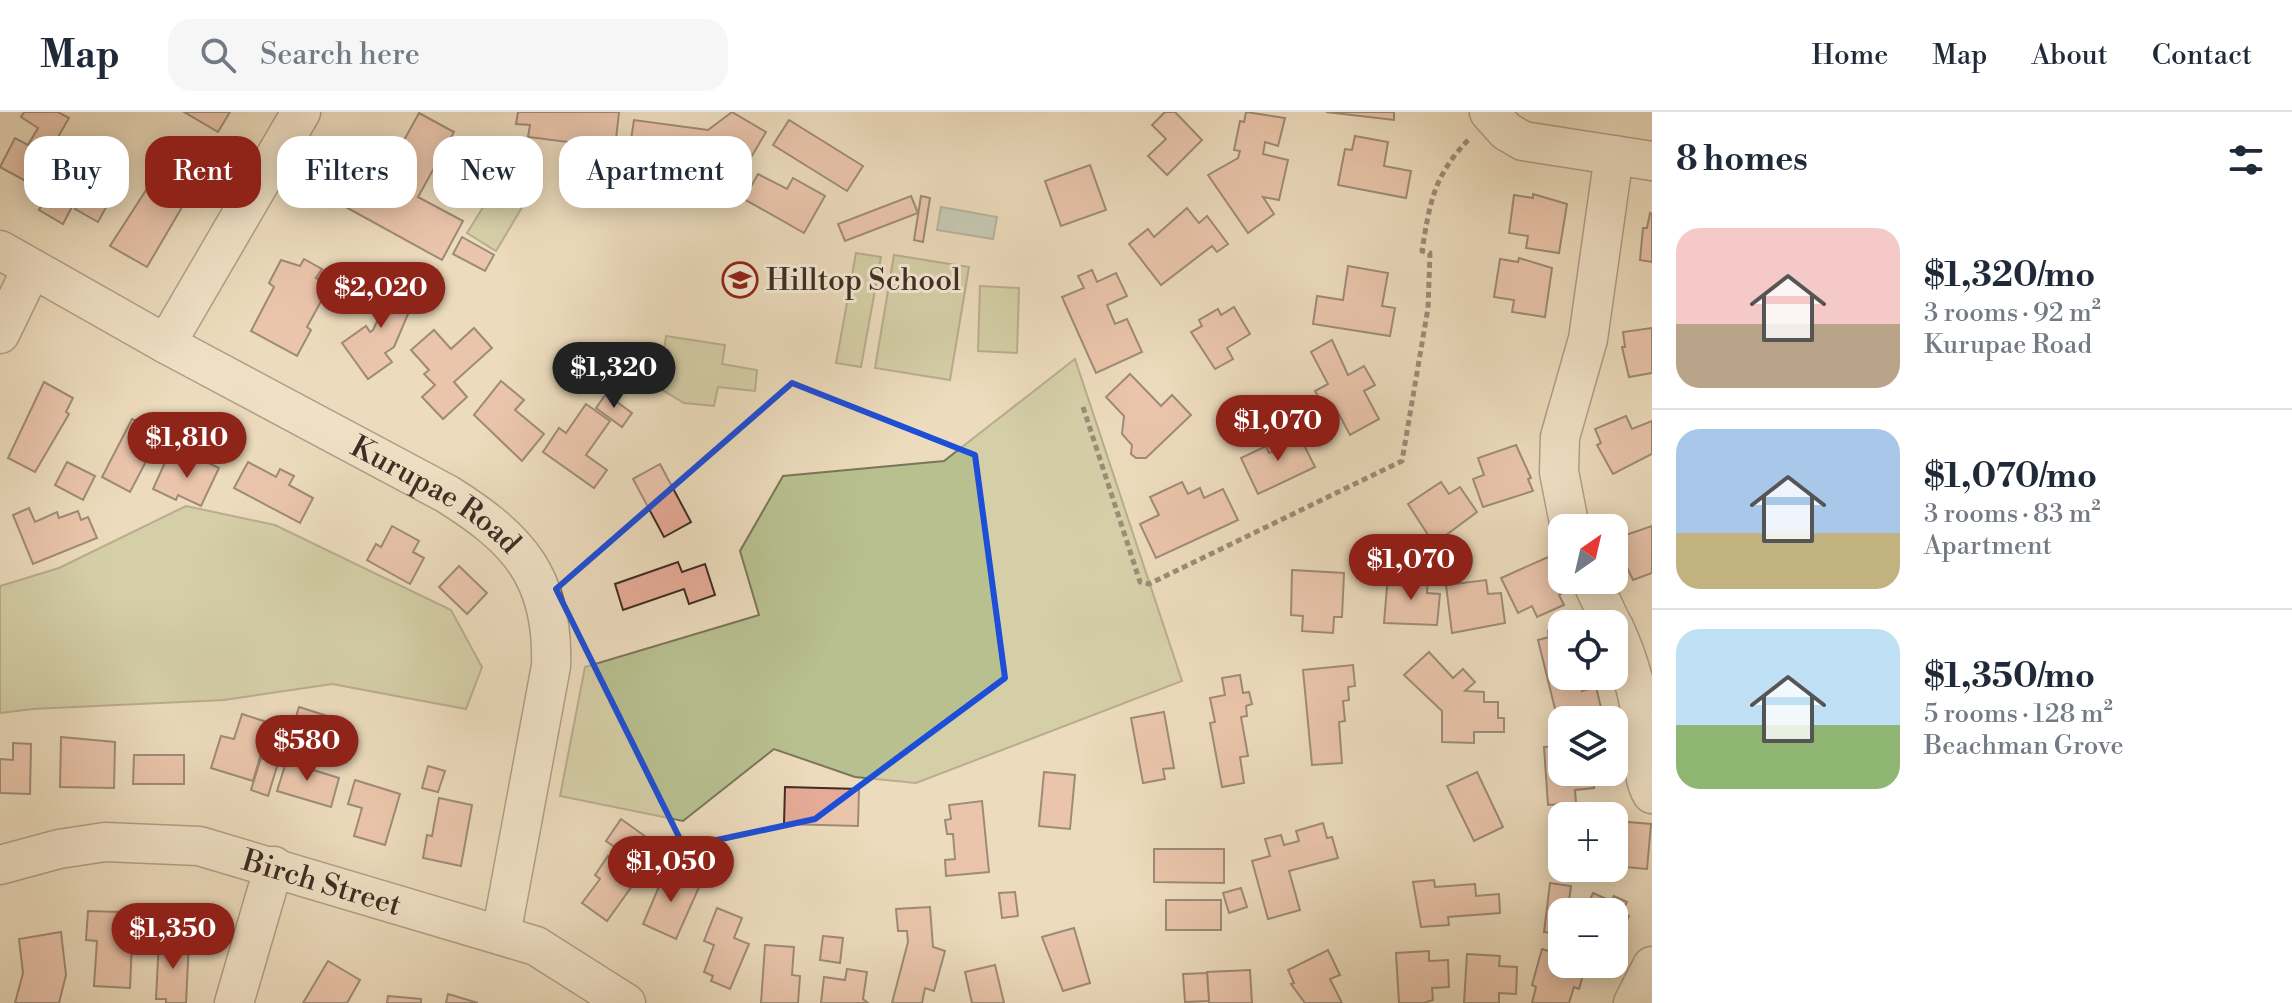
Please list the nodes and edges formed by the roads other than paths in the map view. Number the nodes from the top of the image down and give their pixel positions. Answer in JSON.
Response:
{"nodes":[{"id":1,"x":301,"y":112,"type":"edge"},
{"id":2,"x":1490,"y":114,"type":"edge"},
{"id":3,"x":1614,"y":155,"type":"junction"},
{"id":4,"x":1652,"y":161,"type":"edge"},
{"id":5,"x":16,"y":260,"type":"edge"},
{"id":6,"x":0,"y":334,"type":"edge"},
{"id":7,"x":166,"y":344,"type":"junction"},
{"id":8,"x":1567,"y":514,"type":"edge"},
{"id":9,"x":1628,"y":665,"type":"edge"},
{"id":10,"x":1652,"y":794,"type":"edge"},
{"id":11,"x":0,"y":865,"type":"edge"},
{"id":12,"x":274,"y":866,"type":"junction"},
{"id":13,"x":501,"y":935,"type":"junction"},
{"id":14,"x":1652,"y":966,"type":"edge"},
{"id":15,"x":234,"y":1003,"type":"edge"},
{"id":16,"x":626,"y":1003,"type":"edge"},
{"id":17,"x":1633,"y":1003,"type":"edge"}],
"edges":[{"from":1,"to":7,"type":"street"},
{"from":2,"to":3,"type":"street"},
{"from":3,"to":4,"type":"street"},
{"from":3,"to":8,"type":"street"},
{"from":5,"to":6,"type":"street"},
{"from":5,"to":7,"type":"street","name":"Kurupae Road"},
{"from":7,"to":13,"type":"street","name":"Kurupae Road"},
{"from":9,"to":10,"type":"street"},
{"from":11,"to":12,"type":"street","name":"Birch Street"},
{"from":12,"to":13,"type":"street","name":"Birch Street"},
{"from":12,"to":15,"type":"street"},
{"from":13,"to":16,"type":"street","name":"Birch Street"},
{"from":14,"to":17,"type":"street"}]}
